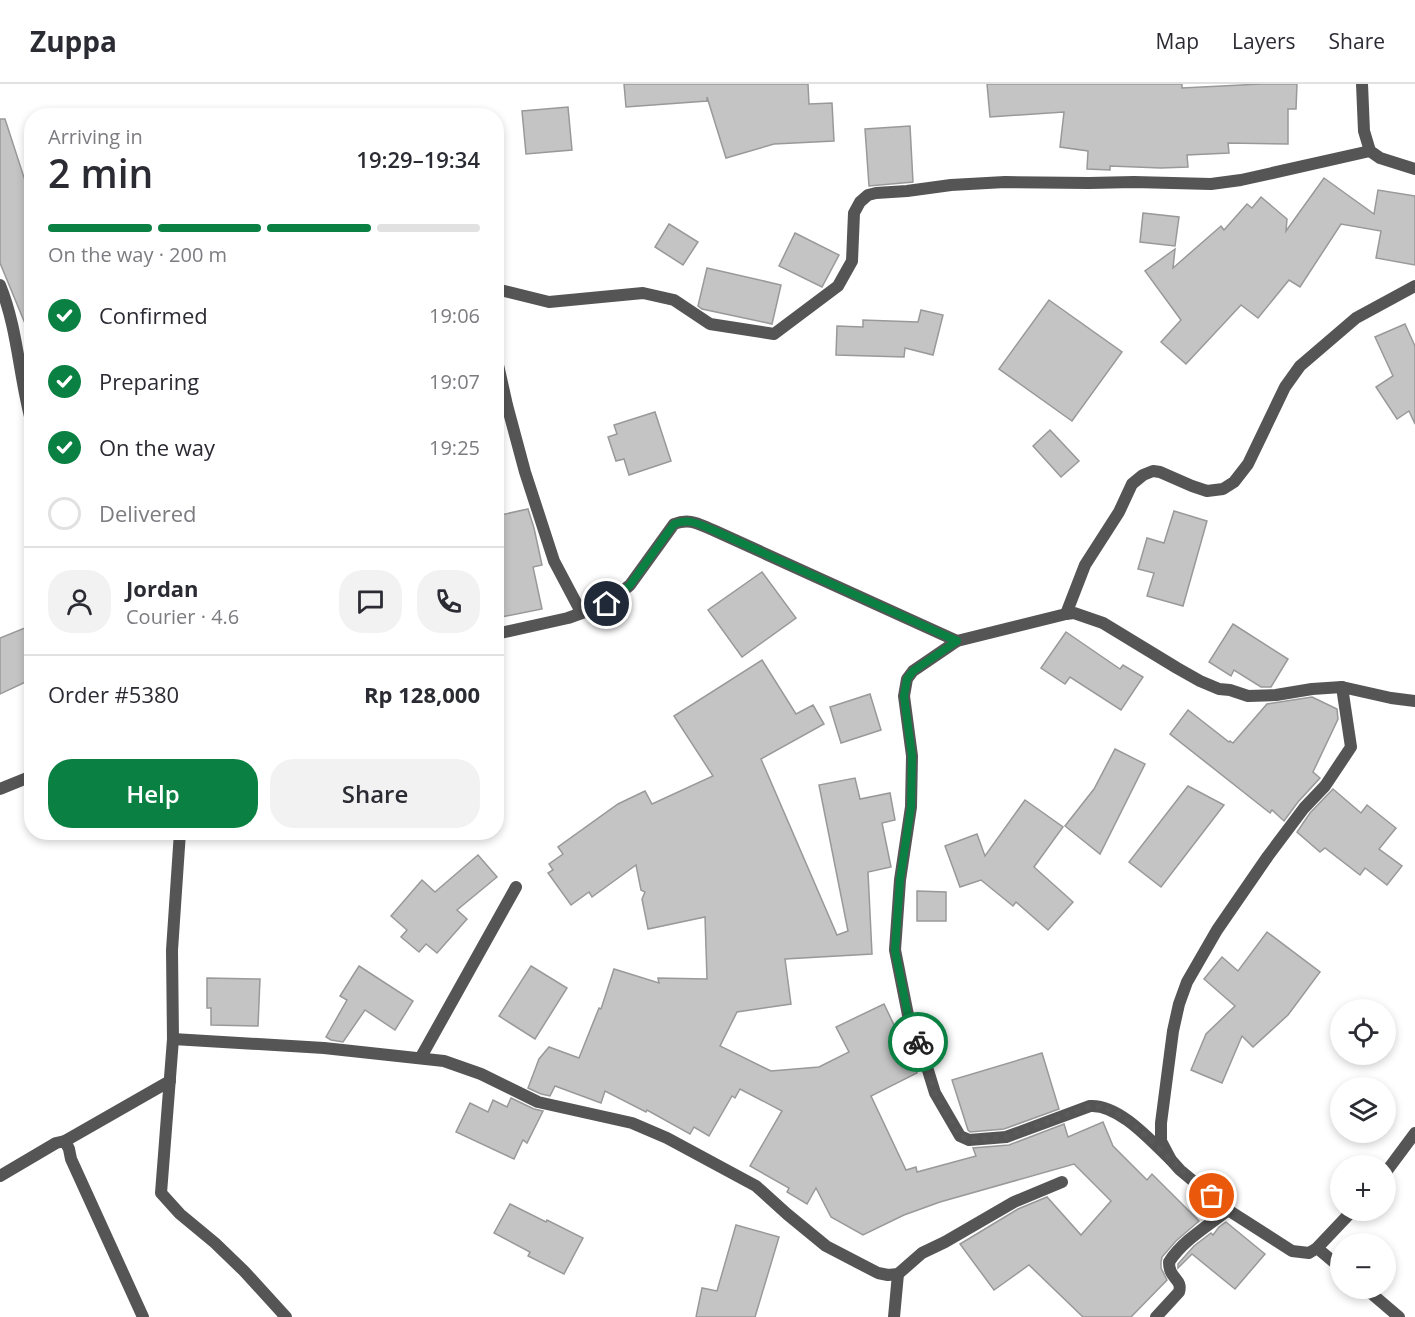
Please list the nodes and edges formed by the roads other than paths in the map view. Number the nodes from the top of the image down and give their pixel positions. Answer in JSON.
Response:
{"nodes":[{"id":1,"x":1362,"y":84,"type":"edge"},
{"id":2,"x":1370,"y":151,"type":"junction"},
{"id":3,"x":1415,"y":169,"type":"edge"},
{"id":4,"x":0,"y":285,"type":"edge"},
{"id":5,"x":1415,"y":286,"type":"edge"},
{"id":6,"x":504,"y":291,"type":"edge"},
{"id":7,"x":504,"y":392,"type":"edge"},
{"id":8,"x":24,"y":393,"type":"edge"},
{"id":9,"x":581,"y":612,"type":"junction"},
{"id":10,"x":1066,"y":614,"type":"junction"},
{"id":11,"x":504,"y":632,"type":"edge"},
{"id":12,"x":957,"y":641,"type":"junction"},
{"id":13,"x":1342,"y":687,"type":"junction"},
{"id":14,"x":1415,"y":701,"type":"edge"},
{"id":15,"x":24,"y":779,"type":"edge"},
{"id":16,"x":0,"y":789,"type":"edge"},
{"id":17,"x":179,"y":840,"type":"edge"},
{"id":18,"x":516,"y":887,"type":"dead end"},
{"id":19,"x":173,"y":1039,"type":"junction"},
{"id":20,"x":421,"y":1057,"type":"junction"},
{"id":21,"x":170,"y":1081,"type":"junction"},
{"id":22,"x":1415,"y":1133,"type":"edge"},
{"id":23,"x":65,"y":1141,"type":"junction"},
{"id":24,"x":1396,"y":1159,"type":"edge"},
{"id":25,"x":1171,"y":1160,"type":"junction"},
{"id":26,"x":0,"y":1176,"type":"edge"},
{"id":27,"x":1062,"y":1182,"type":"dead end"},
{"id":28,"x":1228,"y":1210,"type":"junction"},
{"id":29,"x":1343,"y":1221,"type":"edge"},
{"id":30,"x":1317,"y":1248,"type":"junction"},
{"id":31,"x":1330,"y":1259,"type":"edge"},
{"id":32,"x":898,"y":1274,"type":"junction"},
{"id":33,"x":1378,"y":1299,"type":"edge"},
{"id":34,"x":143,"y":1317,"type":"edge"},
{"id":35,"x":286,"y":1317,"type":"edge"},
{"id":36,"x":894,"y":1317,"type":"edge"},
{"id":37,"x":1156,"y":1317,"type":"edge"},
{"id":38,"x":1399,"y":1317,"type":"edge"}],
"edges":[{"from":1,"to":2,"type":"street"},
{"from":2,"to":3,"type":"street"},
{"from":2,"to":6,"type":"street"},
{"from":4,"to":8,"type":"street"},
{"from":5,"to":10,"type":"street"},
{"from":7,"to":9,"type":"street"},
{"from":9,"to":11,"type":"street"},
{"from":9,"to":12,"type":"street"},
{"from":10,"to":12,"type":"street"},
{"from":10,"to":13,"type":"street"},
{"from":12,"to":25,"type":"street"},
{"from":13,"to":14,"type":"street"},
{"from":13,"to":25,"type":"street"},
{"from":15,"to":16,"type":"street"},
{"from":17,"to":19,"type":"street"},
{"from":18,"to":20,"type":"street"},
{"from":19,"to":20,"type":"street"},
{"from":19,"to":21,"type":"street"},
{"from":20,"to":32,"type":"street"},
{"from":21,"to":23,"type":"street"},
{"from":21,"to":35,"type":"street"},
{"from":22,"to":24,"type":"street"},
{"from":23,"to":26,"type":"street"},
{"from":23,"to":34,"type":"street"},
{"from":25,"to":28,"type":"street"},
{"from":27,"to":32,"type":"street"},
{"from":28,"to":30,"type":"street"},
{"from":28,"to":37,"type":"street"},
{"from":29,"to":30,"type":"street"},
{"from":30,"to":31,"type":"street"},
{"from":32,"to":36,"type":"street"},
{"from":33,"to":38,"type":"street"}]}
